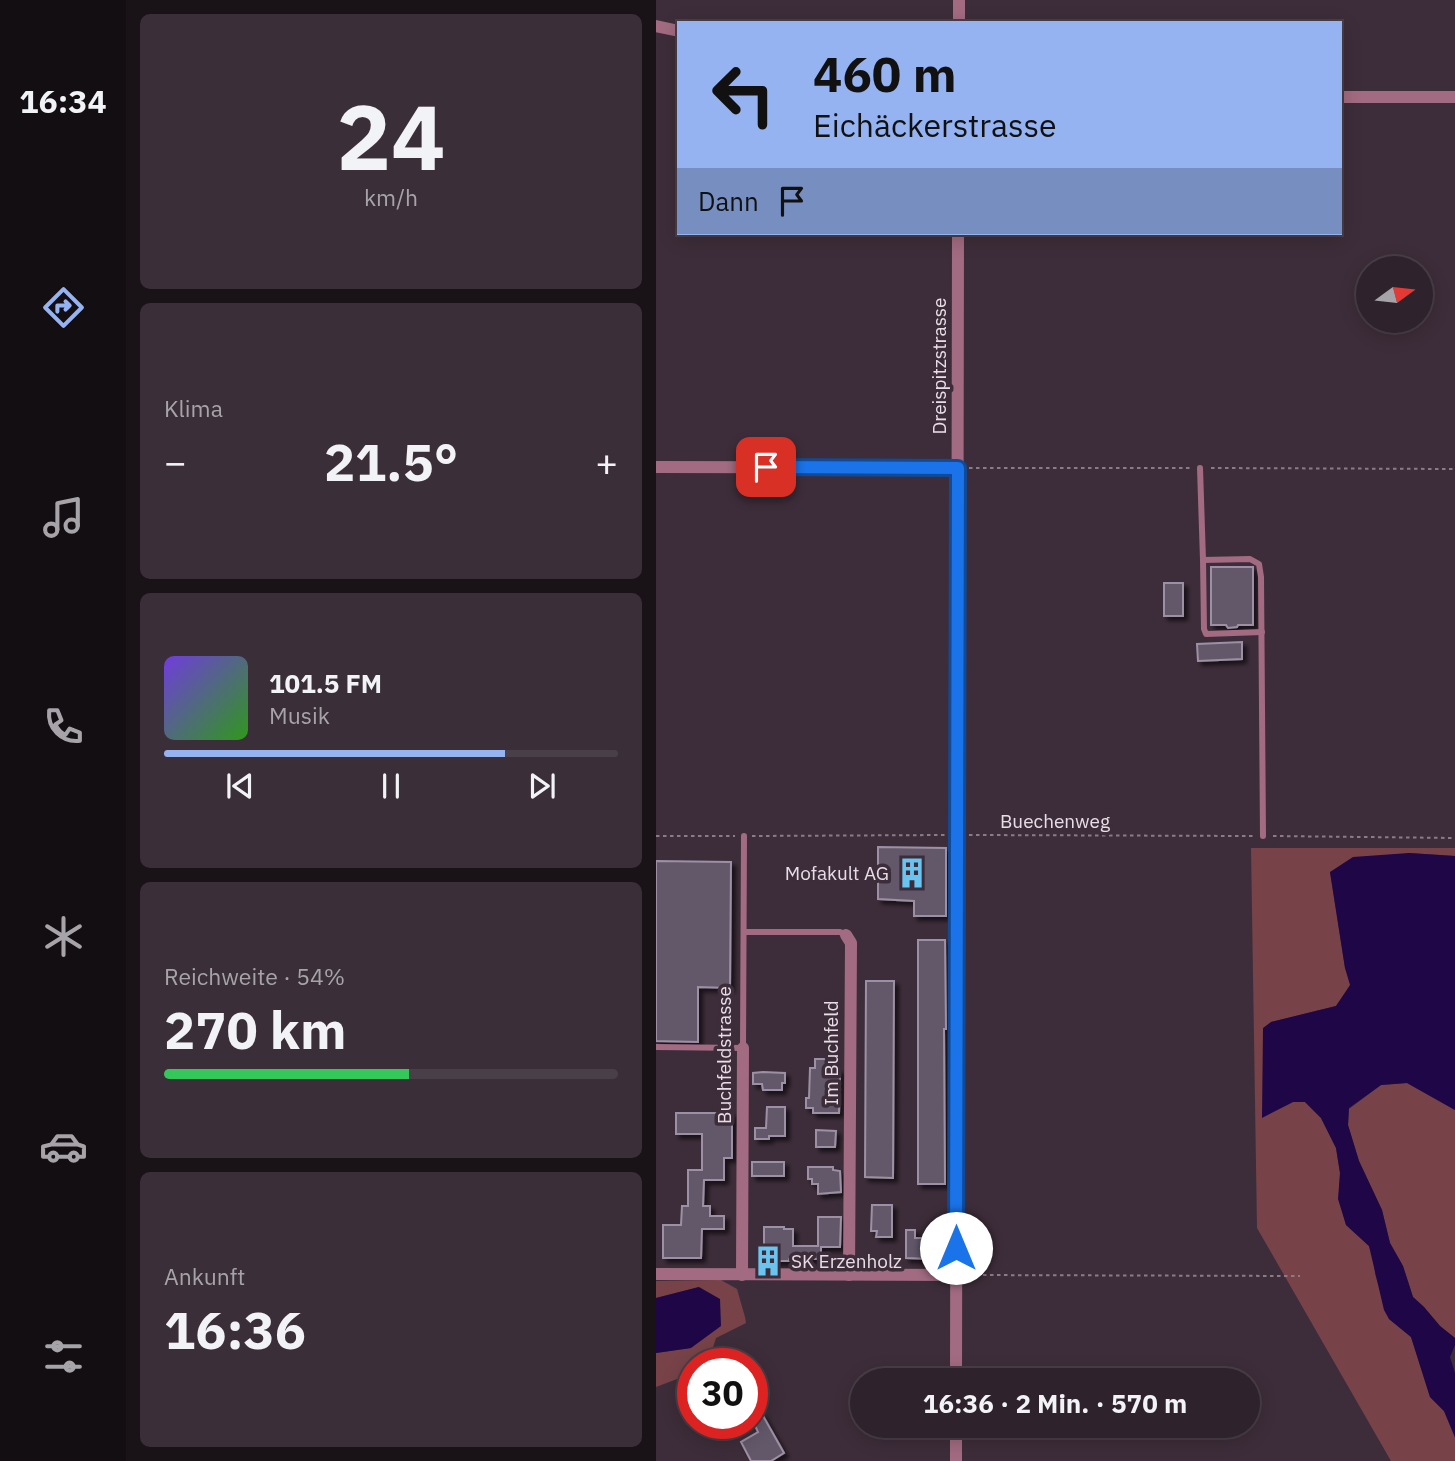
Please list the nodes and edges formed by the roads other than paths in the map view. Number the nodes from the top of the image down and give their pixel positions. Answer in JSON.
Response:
{"nodes":[{"id":1,"x":959,"y":0,"type":"edge"},
{"id":2,"x":959,"y":21,"type":"edge"},
{"id":3,"x":656,"y":26,"type":"edge"},
{"id":4,"x":677,"y":31,"type":"edge"},
{"id":5,"x":1342,"y":97,"type":"edge"},
{"id":6,"x":1455,"y":97,"type":"edge"},
{"id":7,"x":958,"y":235,"type":"edge"},
{"id":8,"x":656,"y":467,"type":"edge"},
{"id":9,"x":958,"y":468,"type":"junction"},
{"id":10,"x":1200,"y":468,"type":"dead end"},
{"id":11,"x":1203,"y":560,"type":"junction"},
{"id":12,"x":1262,"y":632,"type":"junction"},
{"id":13,"x":744,"y":836,"type":"road end"},
{"id":14,"x":1263,"y":836,"type":"road end"},
{"id":15,"x":744,"y":932,"type":"junction"},
{"id":16,"x":846,"y":935,"type":"joint"},
{"id":17,"x":656,"y":1047,"type":"edge"},
{"id":18,"x":743,"y":1048,"type":"junction"},
{"id":19,"x":656,"y":1274,"type":"edge"},
{"id":20,"x":742,"y":1275,"type":"junction"},
{"id":21,"x":849,"y":1275,"type":"junction"},
{"id":22,"x":956,"y":1275,"type":"junction"},
{"id":23,"x":956,"y":1368,"type":"edge"},
{"id":24,"x":956,"y":1438,"type":"edge"},
{"id":25,"x":956,"y":1461,"type":"edge"}],
"edges":[{"from":1,"to":2,"type":"street"},
{"from":3,"to":4,"type":"street"},
{"from":5,"to":6,"type":"street"},
{"from":7,"to":9,"type":"street","name":"Dreispitzstrasse"},
{"from":8,"to":9,"type":"street"},
{"from":9,"to":22,"type":"street","name":"Dreispitzstrasse"},
{"from":10,"to":11,"type":"lane"},
{"from":11,"to":12,"type":"lane"},
{"from":11,"to":12,"type":"lane"},
{"from":12,"to":14,"type":"lane"},
{"from":13,"to":15,"type":"lane","name":"Buchfeldstrasse"},
{"from":15,"to":16,"type":"lane","name":"Im Buchfeld"},
{"from":15,"to":18,"type":"lane","name":"Buchfeldstrasse"},
{"from":16,"to":21,"type":"street","name":"Im Buchfeld"},
{"from":17,"to":18,"type":"lane"},
{"from":18,"to":20,"type":"street","name":"Buchfeldstrasse"},
{"from":19,"to":20,"type":"street"},
{"from":20,"to":21,"type":"street"},
{"from":21,"to":22,"type":"street"},
{"from":22,"to":23,"type":"street","name":"Dreispitzstrasse"},
{"from":24,"to":25,"type":"street"}]}
